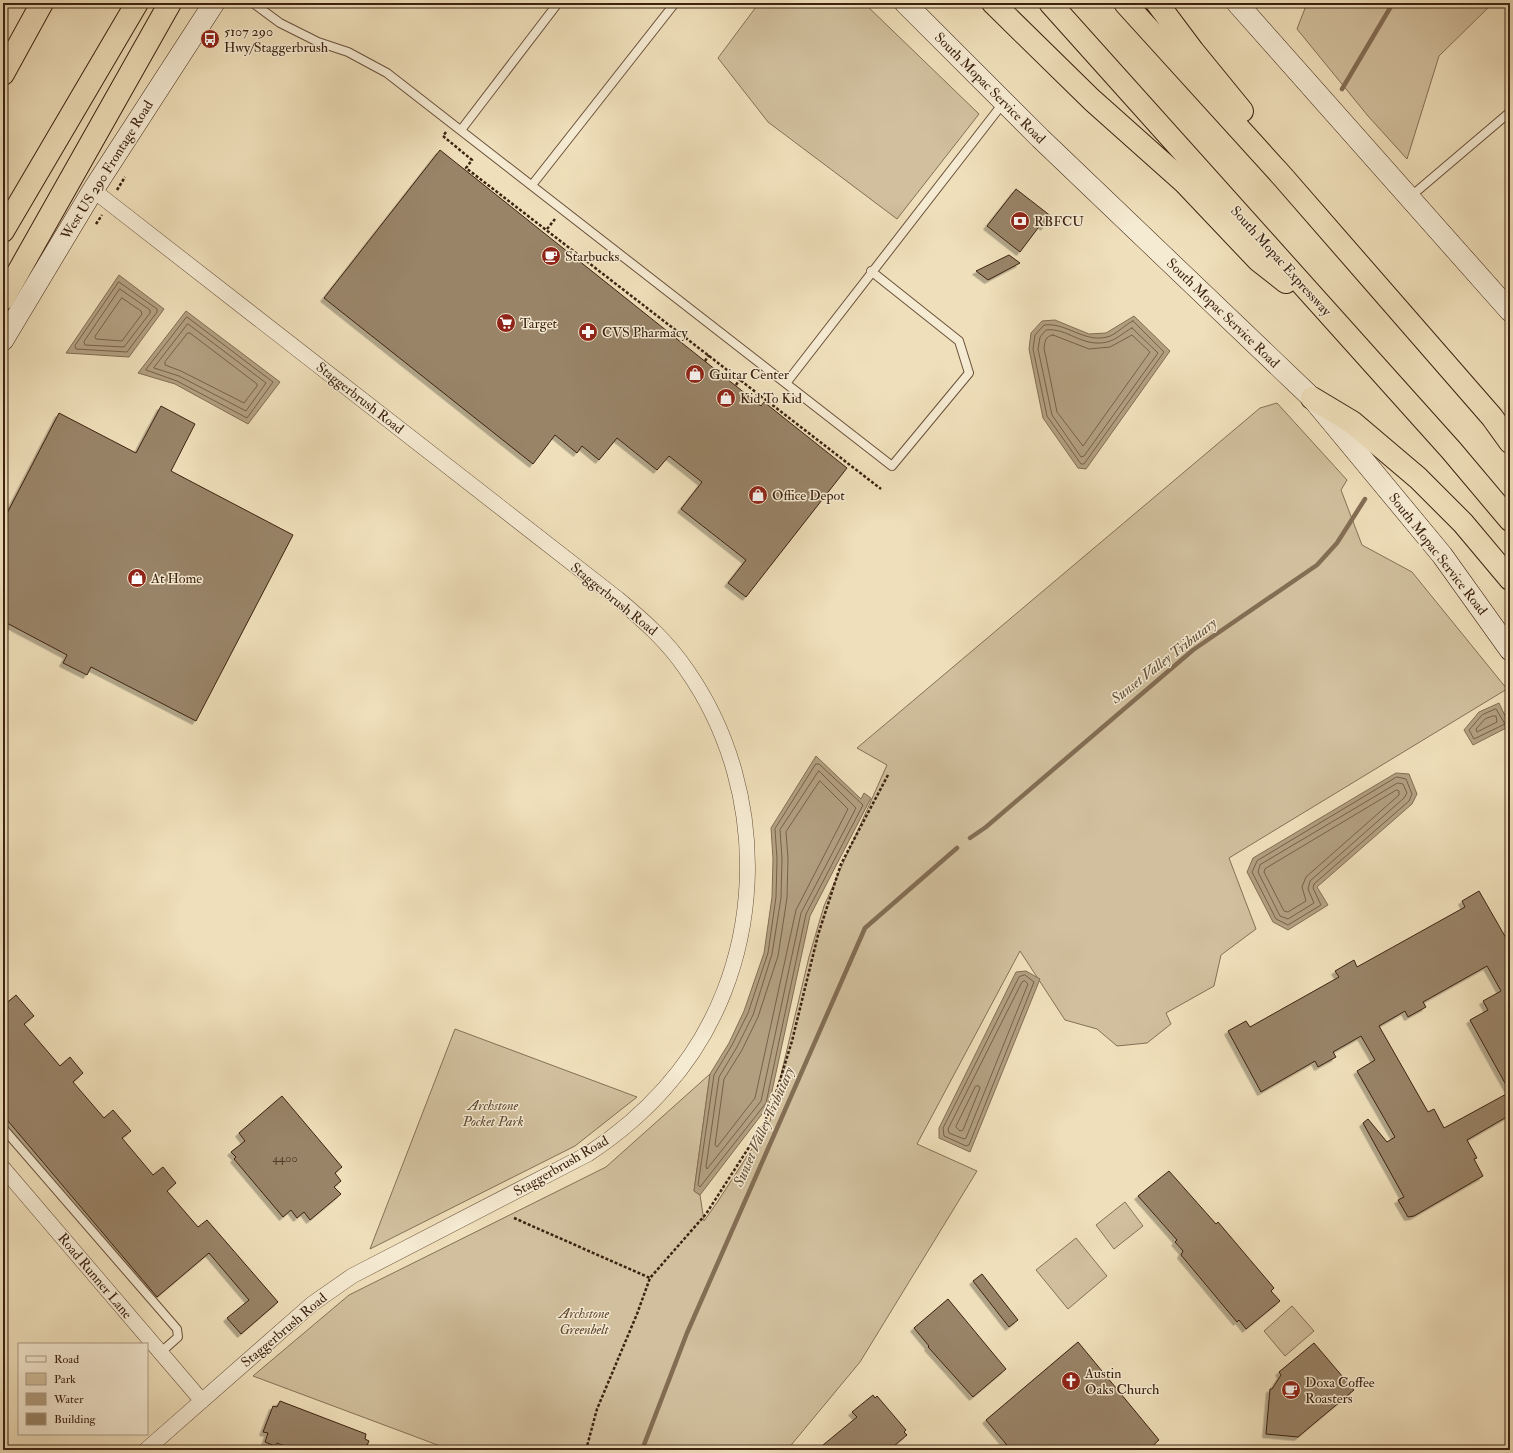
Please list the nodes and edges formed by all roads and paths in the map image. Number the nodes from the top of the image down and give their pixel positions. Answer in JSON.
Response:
{"nodes":[{"id":1,"x":42,"y":3,"type":"edge"},
{"id":2,"x":137,"y":3,"type":"edge"},
{"id":3,"x":170,"y":3,"type":"edge"},
{"id":4,"x":214,"y":3,"type":"edge"},
{"id":5,"x":252,"y":3,"type":"edge"},
{"id":6,"x":558,"y":3,"type":"edge"},
{"id":7,"x":675,"y":3,"type":"edge"},
{"id":8,"x":905,"y":3,"type":"edge"},
{"id":9,"x":993,"y":3,"type":"edge"},
{"id":10,"x":1050,"y":3,"type":"edge"},
{"id":11,"x":1125,"y":3,"type":"edge"},
{"id":12,"x":1157,"y":3,"type":"edge"},
{"id":13,"x":1237,"y":3,"type":"edge"},
{"id":14,"x":3,"y":74,"type":"edge"},
{"id":15,"x":1004,"y":102,"type":"junction"},
{"id":16,"x":1510,"y":112,"type":"edge"},
{"id":17,"x":452,"y":123,"type":"junction"},
{"id":18,"x":461,"y":130,"type":"junction"},
{"id":19,"x":1282,"y":176,"type":"junction"},
{"id":20,"x":532,"y":185,"type":"junction"},
{"id":21,"x":93,"y":190,"type":"junction"},
{"id":22,"x":1410,"y":198,"type":"junction"},
{"id":23,"x":555,"y":219,"type":"dead end"},
{"id":24,"x":547,"y":229,"type":"junction"},
{"id":25,"x":3,"y":231,"type":"edge"},
{"id":26,"x":592,"y":264,"type":"junction"},
{"id":27,"x":589,"y":268,"type":"dead end"},
{"id":28,"x":872,"y":271,"type":"junction"},
{"id":29,"x":3,"y":299,"type":"edge"},
{"id":30,"x":1510,"y":311,"type":"edge"},
{"id":31,"x":1338,"y":325,"type":"junction"},
{"id":32,"x":3,"y":340,"type":"edge"},
{"id":33,"x":709,"y":355,"type":"junction"},
{"id":34,"x":705,"y":361,"type":"dead end"},
{"id":35,"x":740,"y":379,"type":"junction"},
{"id":36,"x":787,"y":382,"type":"junction"},
{"id":37,"x":736,"y":385,"type":"dead end"},
{"id":38,"x":758,"y":393,"type":"junction"},
{"id":39,"x":1312,"y":398,"type":"junction"},
{"id":40,"x":754,"y":400,"type":"dead end"},
{"id":41,"x":808,"y":431,"type":"junction"},
{"id":42,"x":805,"y":435,"type":"dead end"},
{"id":43,"x":1510,"y":442,"type":"edge"},
{"id":44,"x":881,"y":489,"type":"dead end"},
{"id":45,"x":1510,"y":520,"type":"edge"},
{"id":46,"x":1510,"y":579,"type":"edge"},
{"id":47,"x":1510,"y":650,"type":"edge"},
{"id":48,"x":888,"y":775,"type":"dead end"},
{"id":49,"x":3,"y":1128,"type":"edge"},
{"id":50,"x":3,"y":1168,"type":"edge"},
{"id":51,"x":514,"y":1218,"type":"dead end"},
{"id":52,"x":650,"y":1278,"type":"junction"},
{"id":53,"x":160,"y":1353,"type":"junction"},
{"id":54,"x":202,"y":1402,"type":"junction"},
{"id":55,"x":146,"y":1450,"type":"edge"},
{"id":56,"x":586,"y":1450,"type":"edge"}],
"edges":[{"from":1,"to":14,"type":"highway"},
{"from":2,"to":25,"type":"highway"},
{"from":3,"to":29,"type":"highway"},
{"from":4,"to":21,"type":"main road","name":"West US 290 Frontage Road"},
{"from":5,"to":17,"type":"lane"},
{"from":6,"to":18,"type":"lane"},
{"from":7,"to":20,"type":"lane"},
{"from":8,"to":15,"type":"main road","name":"South Mopac Service Road"},
{"from":9,"to":31,"type":"highway"},
{"from":10,"to":31,"type":"highway","name":"South Mopac Expressway"},
{"from":11,"to":19,"type":"highway"},
{"from":12,"to":19,"type":"highway"},
{"from":13,"to":22,"type":"main road"},
{"from":15,"to":28,"type":"lane"},
{"from":15,"to":39,"type":"main road","name":"South Mopac Service Road"},
{"from":16,"to":22,"type":"lane"},
{"from":17,"to":18,"type":"lane"},
{"from":17,"to":24,"type":"path"},
{"from":18,"to":20,"type":"lane"},
{"from":19,"to":43,"type":"highway"},
{"from":20,"to":36,"type":"lane"},
{"from":21,"to":32,"type":"main road","name":"West US 290 Frontage Road"},
{"from":21,"to":54,"type":"street","name":"Staggerbrush Road"},
{"from":22,"to":30,"type":"main road"},
{"from":23,"to":24,"type":"path"},
{"from":24,"to":26,"type":"path"},
{"from":26,"to":27,"type":"path"},
{"from":26,"to":33,"type":"path"},
{"from":28,"to":36,"type":"lane"},
{"from":28,"to":36,"type":"lane"},
{"from":31,"to":45,"type":"highway","name":"South Mopac Expressway"},
{"from":33,"to":34,"type":"path"},
{"from":33,"to":35,"type":"path"},
{"from":35,"to":37,"type":"path"},
{"from":35,"to":38,"type":"path"},
{"from":38,"to":40,"type":"path"},
{"from":38,"to":41,"type":"path"},
{"from":39,"to":46,"type":"highway"},
{"from":39,"to":47,"type":"main road","name":"South Mopac Service Road"},
{"from":41,"to":42,"type":"path"},
{"from":41,"to":44,"type":"path"},
{"from":48,"to":52,"type":"path"},
{"from":49,"to":53,"type":"lane"},
{"from":50,"to":53,"type":"street","name":"Road Runner Lane"},
{"from":51,"to":52,"type":"path"},
{"from":52,"to":56,"type":"path"},
{"from":53,"to":54,"type":"street","name":"Road Runner Lane"},
{"from":54,"to":55,"type":"street","name":"Staggerbrush Road"}]}
